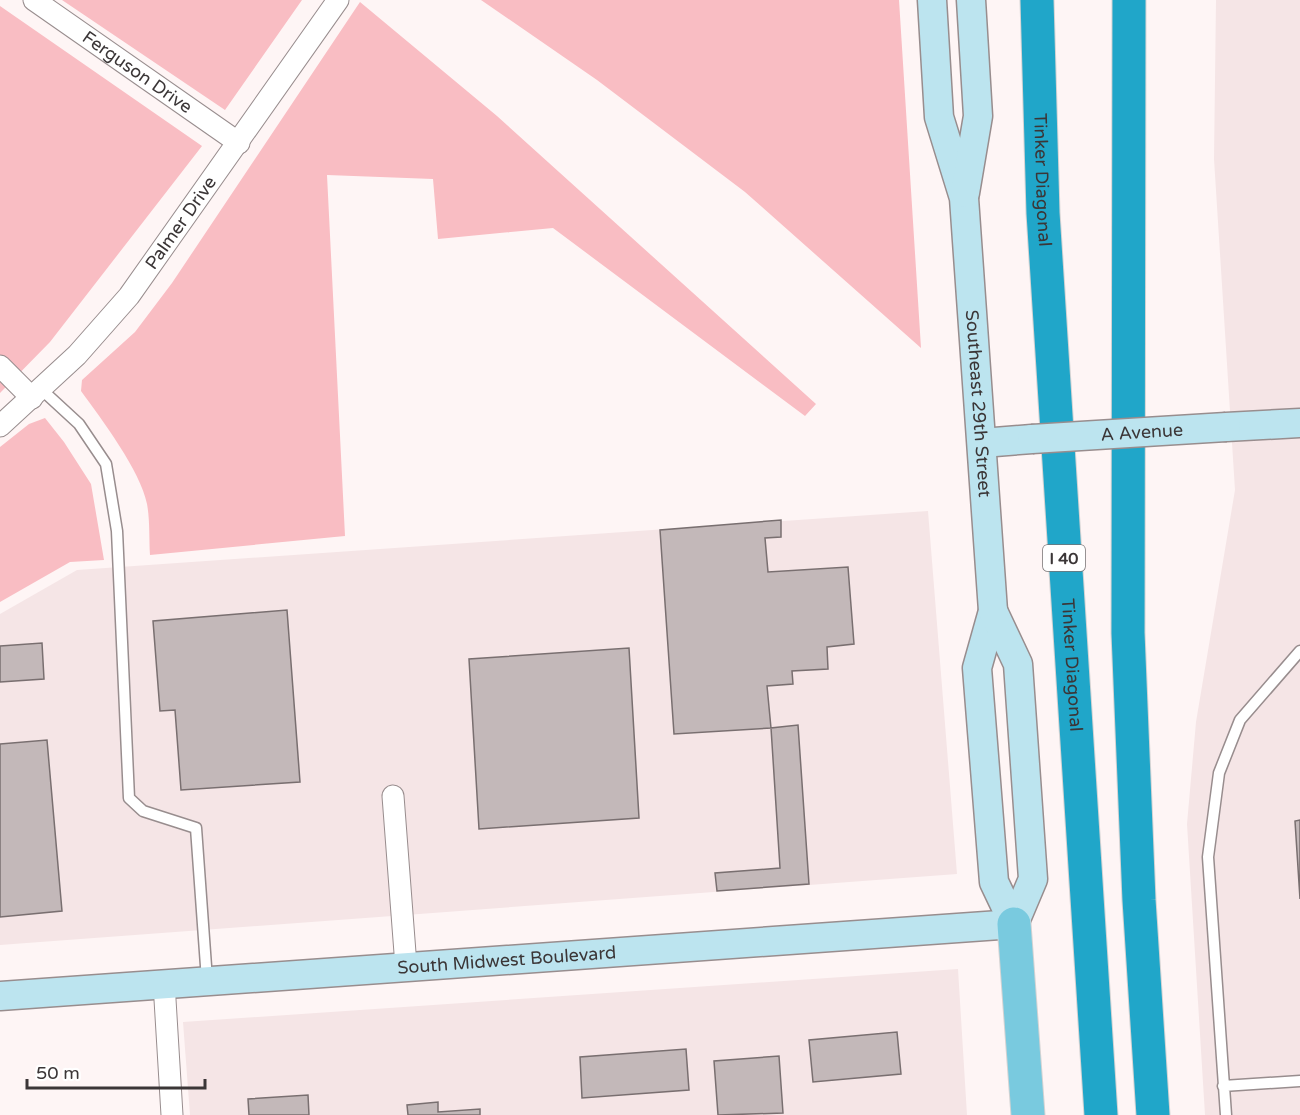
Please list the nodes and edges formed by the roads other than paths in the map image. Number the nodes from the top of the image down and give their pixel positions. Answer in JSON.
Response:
{"nodes":[{"id":1,"x":34,"y":0,"type":"edge"},
{"id":2,"x":338,"y":0,"type":"edge"},
{"id":3,"x":932,"y":0,"type":"edge"},
{"id":4,"x":971,"y":0,"type":"edge"},
{"id":5,"x":1037,"y":0,"type":"edge"},
{"id":6,"x":1129,"y":0,"type":"edge"},
{"id":7,"x":239,"y":143,"type":"junction"},
{"id":8,"x":964,"y":198,"type":"junction"},
{"id":9,"x":0,"y":366,"type":"edge"},
{"id":10,"x":37,"y":393,"type":"junction"},
{"id":11,"x":1300,"y":423,"type":"edge"},
{"id":12,"x":0,"y":426,"type":"edge"},
{"id":13,"x":982,"y":443,"type":"junction"},
{"id":14,"x":993,"y":611,"type":"junction"},
{"id":15,"x":1300,"y":651,"type":"edge"},
{"id":16,"x":393,"y":795,"type":"dead end"},
{"id":17,"x":1014,"y":924,"type":"junction"},
{"id":18,"x":406,"y":966,"type":"junction"},
{"id":19,"x":207,"y":980,"type":"junction"},
{"id":20,"x":164,"y":983,"type":"junction"},
{"id":21,"x":0,"y":996,"type":"edge"},
{"id":22,"x":1300,"y":1081,"type":"edge"},
{"id":23,"x":1223,"y":1086,"type":"junction"},
{"id":24,"x":172,"y":1115,"type":"edge"},
{"id":25,"x":1028,"y":1115,"type":"edge"},
{"id":26,"x":1101,"y":1115,"type":"edge"},
{"id":27,"x":1153,"y":1115,"type":"edge"},
{"id":28,"x":1226,"y":1115,"type":"edge"}],
"edges":[{"from":1,"to":7,"type":"street","name":"Ferguson Drive"},
{"from":2,"to":7,"type":"street","name":"Palmer Drive"},
{"from":3,"to":8,"type":"main road","name":"Southeast 29th Street"},
{"from":4,"to":8,"type":"main road","name":"Southeast 29th Street"},
{"from":5,"to":26,"type":"highway","name":"Tinker Diagonal","number":"I 40"},
{"from":6,"to":27,"type":"highway"},
{"from":7,"to":10,"type":"street","name":"Palmer Drive"},
{"from":8,"to":13,"type":"main road","name":"Southeast 29th Street"},
{"from":9,"to":10,"type":"street"},
{"from":10,"to":12,"type":"street","name":"Palmer Drive"},
{"from":10,"to":19,"type":"lane"},
{"from":11,"to":13,"type":"main road","name":"A Avenue","bridge":true},
{"from":13,"to":14,"type":"main road","name":"Southeast 29th Street"},
{"from":14,"to":17,"type":"main road","name":"Southeast 29th Street"},
{"from":14,"to":17,"type":"main road","name":"Southeast 29th Street"},
{"from":15,"to":23,"type":"lane"},
{"from":16,"to":18,"type":"street"},
{"from":17,"to":18,"type":"main road","name":"South Midwest Boulevard"},
{"from":17,"to":25,"type":"main road","name":"Southeast 29th Street"},
{"from":18,"to":19,"type":"main road","name":"South Midwest Boulevard"},
{"from":19,"to":20,"type":"main road","name":"South Midwest Boulevard"},
{"from":20,"to":21,"type":"main road","name":"South Midwest Boulevard"},
{"from":20,"to":24,"type":"street"},
{"from":22,"to":23,"type":"lane"},
{"from":23,"to":28,"type":"lane"}]}
